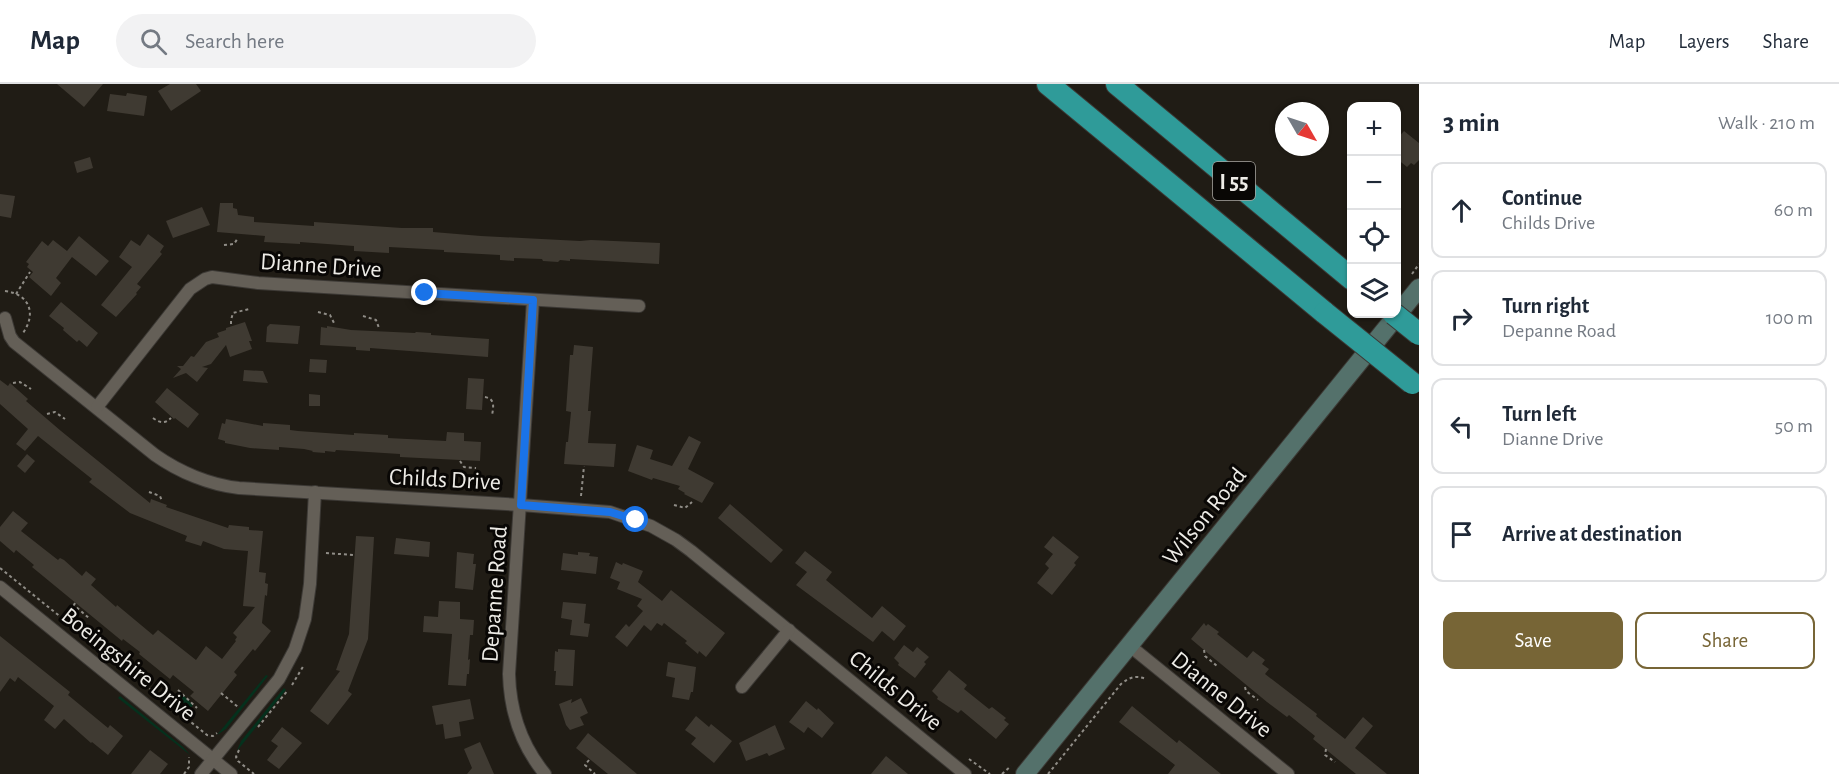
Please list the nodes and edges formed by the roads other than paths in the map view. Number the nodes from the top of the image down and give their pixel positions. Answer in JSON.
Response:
{"nodes":[{"id":1,"x":1048,"y":84,"type":"edge"},
{"id":2,"x":1117,"y":84,"type":"edge"},
{"id":3,"x":1347,"y":275,"type":"edge"},
{"id":4,"x":1419,"y":288,"type":"edge"},
{"id":5,"x":533,"y":300,"type":"junction"},
{"id":6,"x":639,"y":306,"type":"dead end"},
{"id":7,"x":5,"y":318,"type":"dead end"},
{"id":8,"x":1399,"y":318,"type":"edge"},
{"id":9,"x":1419,"y":334,"type":"edge"},
{"id":10,"x":1416,"y":386,"type":"edge"},
{"id":11,"x":97,"y":407,"type":"junction"},
{"id":12,"x":315,"y":492,"type":"junction"},
{"id":13,"x":521,"y":505,"type":"junction"},
{"id":14,"x":0,"y":587,"type":"edge"},
{"id":15,"x":789,"y":630,"type":"junction"},
{"id":16,"x":1130,"y":646,"type":"junction"},
{"id":17,"x":742,"y":687,"type":"dead end"},
{"id":18,"x":213,"y":759,"type":"junction"},
{"id":19,"x":201,"y":774,"type":"edge"},
{"id":20,"x":231,"y":774,"type":"edge"},
{"id":21,"x":545,"y":774,"type":"edge"},
{"id":22,"x":965,"y":774,"type":"edge"},
{"id":23,"x":1025,"y":774,"type":"edge"},
{"id":24,"x":1288,"y":774,"type":"edge"}],
"edges":[{"from":1,"to":10,"type":"highway","number":"I 55","bridge":true},
{"from":2,"to":3,"type":"highway","number":"I 55"},
{"from":4,"to":16,"type":"street","name":"Wilson Road"},
{"from":5,"to":6,"type":"street","name":"Dianne Drive"},
{"from":5,"to":11,"type":"street","name":"Dianne Drive"},
{"from":5,"to":13,"type":"street","name":"Depanne Road"},
{"from":7,"to":11,"type":"street","name":"Childs Drive"},
{"from":8,"to":9,"type":"highway","bridge":true},
{"from":11,"to":12,"type":"street","name":"Childs Drive"},
{"from":12,"to":13,"type":"street","name":"Childs Drive"},
{"from":12,"to":18,"type":"street"},
{"from":13,"to":15,"type":"street","name":"Childs Drive"},
{"from":13,"to":21,"type":"street","name":"Depanne Road"},
{"from":14,"to":18,"type":"street","name":"Boeingshire Drive"},
{"from":15,"to":17,"type":"street"},
{"from":15,"to":22,"type":"street","name":"Childs Drive"},
{"from":16,"to":23,"type":"street","name":"Wilson Road"},
{"from":16,"to":24,"type":"street","name":"Dianne Drive"},
{"from":18,"to":19,"type":"street"},
{"from":18,"to":20,"type":"street","name":"Boeingshire Drive"}]}
